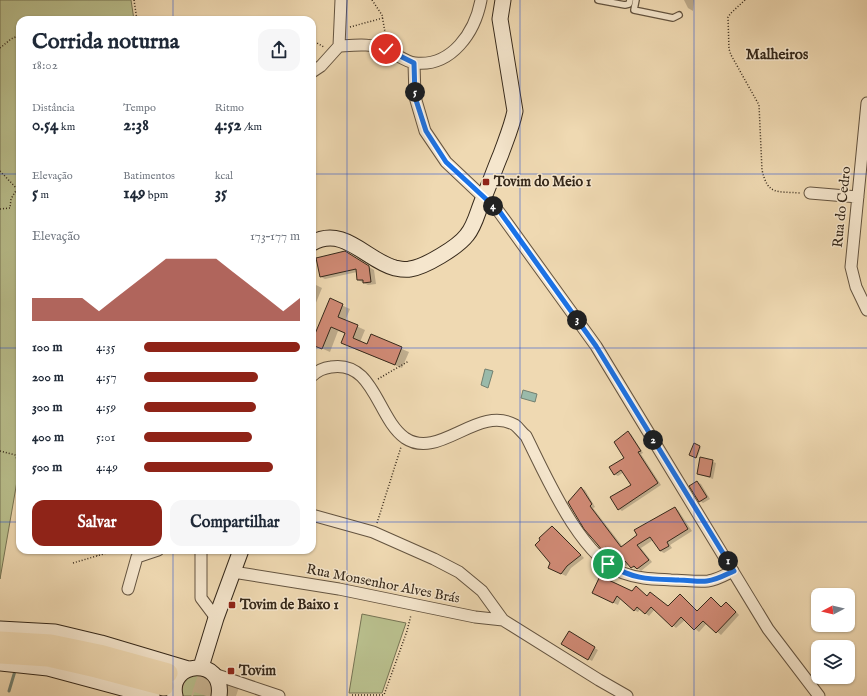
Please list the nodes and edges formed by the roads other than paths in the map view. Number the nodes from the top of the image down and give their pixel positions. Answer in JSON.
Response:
{"nodes":[{"id":1,"x":341,"y":0,"type":"edge"},
{"id":2,"x":482,"y":0,"type":"edge"},
{"id":3,"x":503,"y":0,"type":"edge"},
{"id":4,"x":598,"y":0,"type":"edge"},
{"id":5,"x":630,"y":0,"type":"edge"},
{"id":6,"x":636,"y":0,"type":"edge"},
{"id":7,"x":680,"y":15,"type":"dead end"},
{"id":8,"x":337,"y":49,"type":"junction"},
{"id":9,"x":414,"y":63,"type":"junction"},
{"id":10,"x":316,"y":69,"type":"edge"},
{"id":11,"x":867,"y":103,"type":"edge"},
{"id":12,"x":810,"y":193,"type":"road end"},
{"id":13,"x":484,"y":197,"type":"junction"},
{"id":14,"x":858,"y":197,"type":"junction"},
{"id":15,"x":316,"y":240,"type":"edge"},
{"id":16,"x":867,"y":310,"type":"edge"},
{"id":17,"x":316,"y":372,"type":"edge"},
{"id":18,"x":316,"y":516,"type":"edge"},
{"id":19,"x":146,"y":554,"type":"edge"},
{"id":20,"x":201,"y":554,"type":"edge"},
{"id":21,"x":240,"y":554,"type":"edge"},
{"id":22,"x":734,"y":571,"type":"junction"},
{"id":23,"x":233,"y":572,"type":"junction"},
{"id":24,"x":128,"y":589,"type":"dead end"},
{"id":25,"x":216,"y":618,"type":"junction"},
{"id":26,"x":503,"y":620,"type":"junction"},
{"id":27,"x":0,"y":629,"type":"edge"},
{"id":28,"x":0,"y":641,"type":"edge"},
{"id":29,"x":0,"y":654,"type":"edge"},
{"id":30,"x":0,"y":664,"type":"edge"},
{"id":31,"x":201,"y":670,"type":"junction"},
{"id":32,"x":165,"y":688,"type":"edge"},
{"id":33,"x":219,"y":696,"type":"edge"},
{"id":34,"x":279,"y":696,"type":"edge"},
{"id":35,"x":626,"y":696,"type":"edge"},
{"id":36,"x":819,"y":696,"type":"edge"}],
"edges":[{"from":1,"to":8,"type":"street"},
{"from":2,"to":9,"type":"street"},
{"from":3,"to":13,"type":"street"},
{"from":4,"to":5,"type":"lane"},
{"from":6,"to":7,"type":"lane"},
{"from":8,"to":9,"type":"street"},
{"from":8,"to":10,"type":"street"},
{"from":9,"to":13,"type":"street"},
{"from":11,"to":14,"type":"street","name":"Rua do Cedro"},
{"from":12,"to":14,"type":"street"},
{"from":13,"to":15,"type":"street"},
{"from":13,"to":22,"type":"street"},
{"from":14,"to":16,"type":"street","name":"Rua do Cedro"},
{"from":17,"to":22,"type":"street"},
{"from":18,"to":26,"type":"street"},
{"from":19,"to":24,"type":"street"},
{"from":20,"to":25,"type":"street"},
{"from":21,"to":23,"type":"street"},
{"from":22,"to":36,"type":"street"},
{"from":23,"to":25,"type":"street"},
{"from":23,"to":26,"type":"street","name":"Rua Monsenhor Alves Brás"},
{"from":25,"to":31,"type":"street"},
{"from":26,"to":35,"type":"street"},
{"from":27,"to":31,"type":"street"},
{"from":28,"to":32,"type":"highway"},
{"from":29,"to":32,"type":"highway"},
{"from":30,"to":32,"type":"street"},
{"from":31,"to":32,"type":"street"},
{"from":31,"to":33,"type":"street"},
{"from":31,"to":34,"type":"street"}]}
